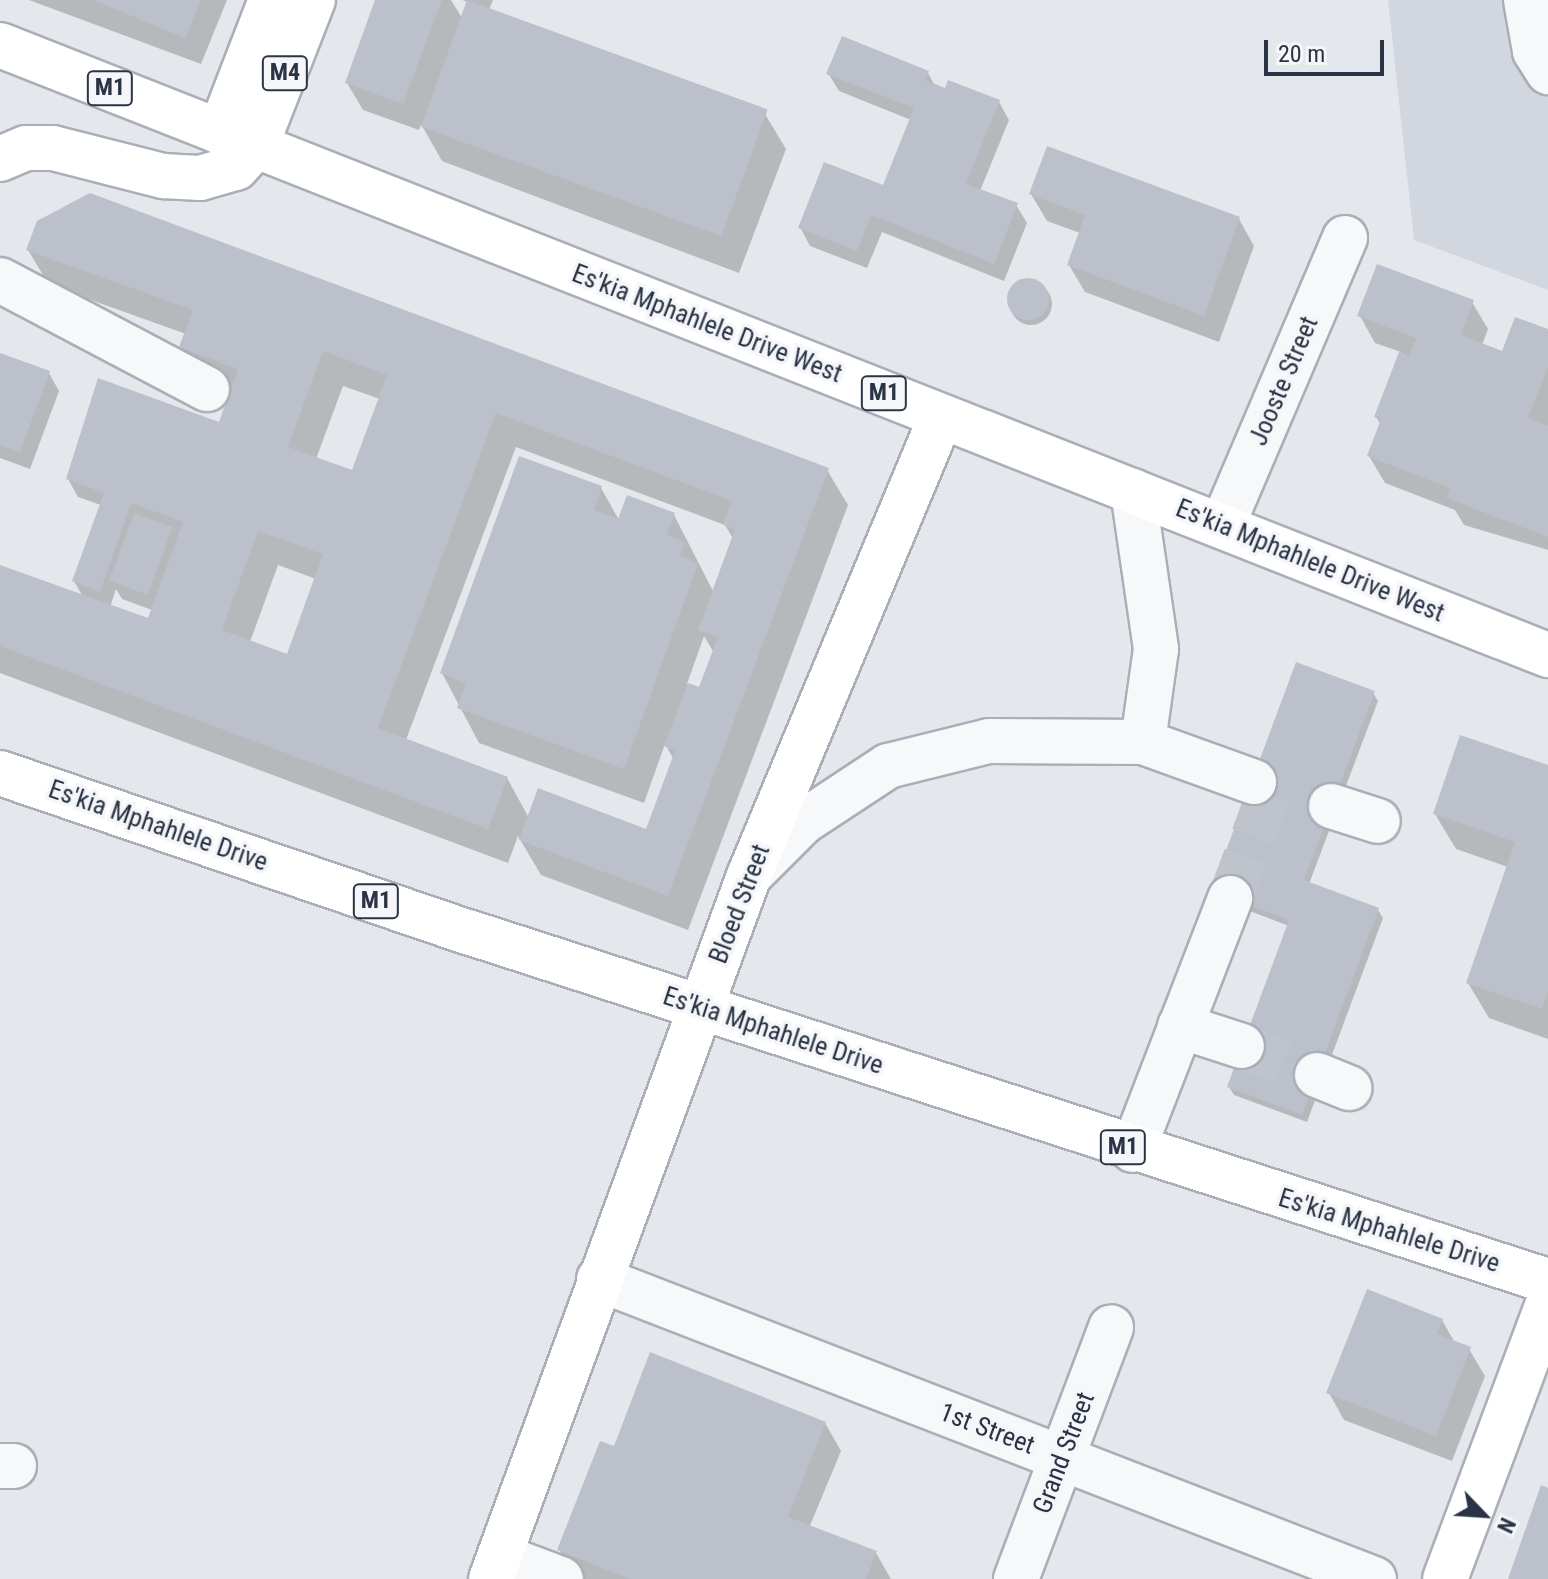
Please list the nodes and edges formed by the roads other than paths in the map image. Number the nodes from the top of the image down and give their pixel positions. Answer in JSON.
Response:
{"nodes":[{"id":1,"x":271,"y":0,"type":"edge"},
{"id":2,"x":313,"y":0,"type":"edge"},
{"id":3,"x":1526,"y":0,"type":"edge"},
{"id":4,"x":0,"y":45,"type":"edge"},
{"id":5,"x":1548,"y":72,"type":"edge"},
{"id":6,"x":238,"y":139,"type":"junction"},
{"id":7,"x":0,"y":159,"type":"edge"},
{"id":8,"x":1345,"y":238,"type":"dead end"},
{"id":9,"x":0,"y":280,"type":"edge"},
{"id":10,"x":207,"y":389,"type":"dead end"},
{"id":11,"x":941,"y":416,"type":"junction"},
{"id":12,"x":1133,"y":491,"type":"junction"},
{"id":13,"x":1223,"y":524,"type":"junction"},
{"id":14,"x":1548,"y":655,"type":"edge"},
{"id":15,"x":1143,"y":742,"type":"junction"},
{"id":16,"x":0,"y":773,"type":"edge"},
{"id":17,"x":1254,"y":782,"type":"dead end"},
{"id":18,"x":53,"y":791,"type":"junction"},
{"id":19,"x":0,"y":793,"type":"edge"},
{"id":20,"x":1331,"y":806,"type":"dead end"},
{"id":21,"x":1378,"y":821,"type":"dead end"},
{"id":22,"x":749,"y":876,"type":"junction"},
{"id":23,"x":1230,"y":898,"type":"tunnel mouth"},
{"id":24,"x":701,"y":1007,"type":"junction"},
{"id":25,"x":1180,"y":1026,"type":"junction"},
{"id":26,"x":1242,"y":1046,"type":"tunnel mouth"},
{"id":27,"x":1133,"y":1150,"type":"junction"},
{"id":28,"x":599,"y":1279,"type":"junction"},
{"id":29,"x":1548,"y":1281,"type":"edge"},
{"id":30,"x":1548,"y":1304,"type":"edge"},
{"id":31,"x":1111,"y":1327,"type":"dead end"},
{"id":32,"x":1063,"y":1458,"type":"junction"},
{"id":33,"x":495,"y":1567,"type":"edge"},
{"id":34,"x":561,"y":1579,"type":"edge"},
{"id":35,"x":1016,"y":1579,"type":"edge"},
{"id":36,"x":1374,"y":1579,"type":"edge"},
{"id":37,"x":1445,"y":1579,"type":"edge"}],
"edges":[{"from":1,"to":6,"type":"main road","number":"M4"},
{"from":2,"to":6,"type":"main road","number":"M4"},
{"from":3,"to":5,"type":"street"},
{"from":4,"to":6,"type":"main road","name":"Es'kia Mphahlele Drive West","number":"M1"},
{"from":6,"to":7,"type":"main road"},
{"from":6,"to":11,"type":"main road","name":"Es'kia Mphahlele Drive West","number":"M1"},
{"from":8,"to":13,"type":"street","name":"Jooste Street"},
{"from":9,"to":10,"type":"street"},
{"from":11,"to":12,"type":"main road","name":"Es'kia Mphahlele Drive West","number":"M1"},
{"from":11,"to":22,"type":"main road","name":"Bloed Street"},
{"from":12,"to":13,"type":"main road","name":"Es'kia Mphahlele Drive West","number":"M1"},
{"from":12,"to":15,"type":"street"},
{"from":13,"to":14,"type":"main road","name":"Es'kia Mphahlele Drive West","number":"M1"},
{"from":15,"to":17,"type":"street"},
{"from":15,"to":22,"type":"street"},
{"from":16,"to":18,"type":"main road","name":"Es'kia Mphahlele Drive","number":"M1"},
{"from":18,"to":19,"type":"main road"},
{"from":18,"to":24,"type":"main road","name":"Es'kia Mphahlele Drive","number":"M1"},
{"from":20,"to":21,"type":"street"},
{"from":22,"to":24,"type":"main road","name":"Bloed Street"},
{"from":23,"to":25,"type":"street"},
{"from":24,"to":27,"type":"main road","name":"Es'kia Mphahlele Drive","number":"M1"},
{"from":24,"to":28,"type":"main road","name":"Bloed Street"},
{"from":25,"to":26,"type":"street"},
{"from":25,"to":27,"type":"street"},
{"from":27,"to":29,"type":"main road","name":"Es'kia Mphahlele Drive","number":"M1"},
{"from":28,"to":32,"type":"street","name":"1st Street"},
{"from":28,"to":33,"type":"main road","name":"Bloed Street"},
{"from":30,"to":37,"type":"main road"},
{"from":31,"to":32,"type":"street","name":"Grand Street"},
{"from":32,"to":35,"type":"street","name":"Grand Street"},
{"from":32,"to":36,"type":"street","name":"1st Street"},
{"from":33,"to":34,"type":"street"}]}
